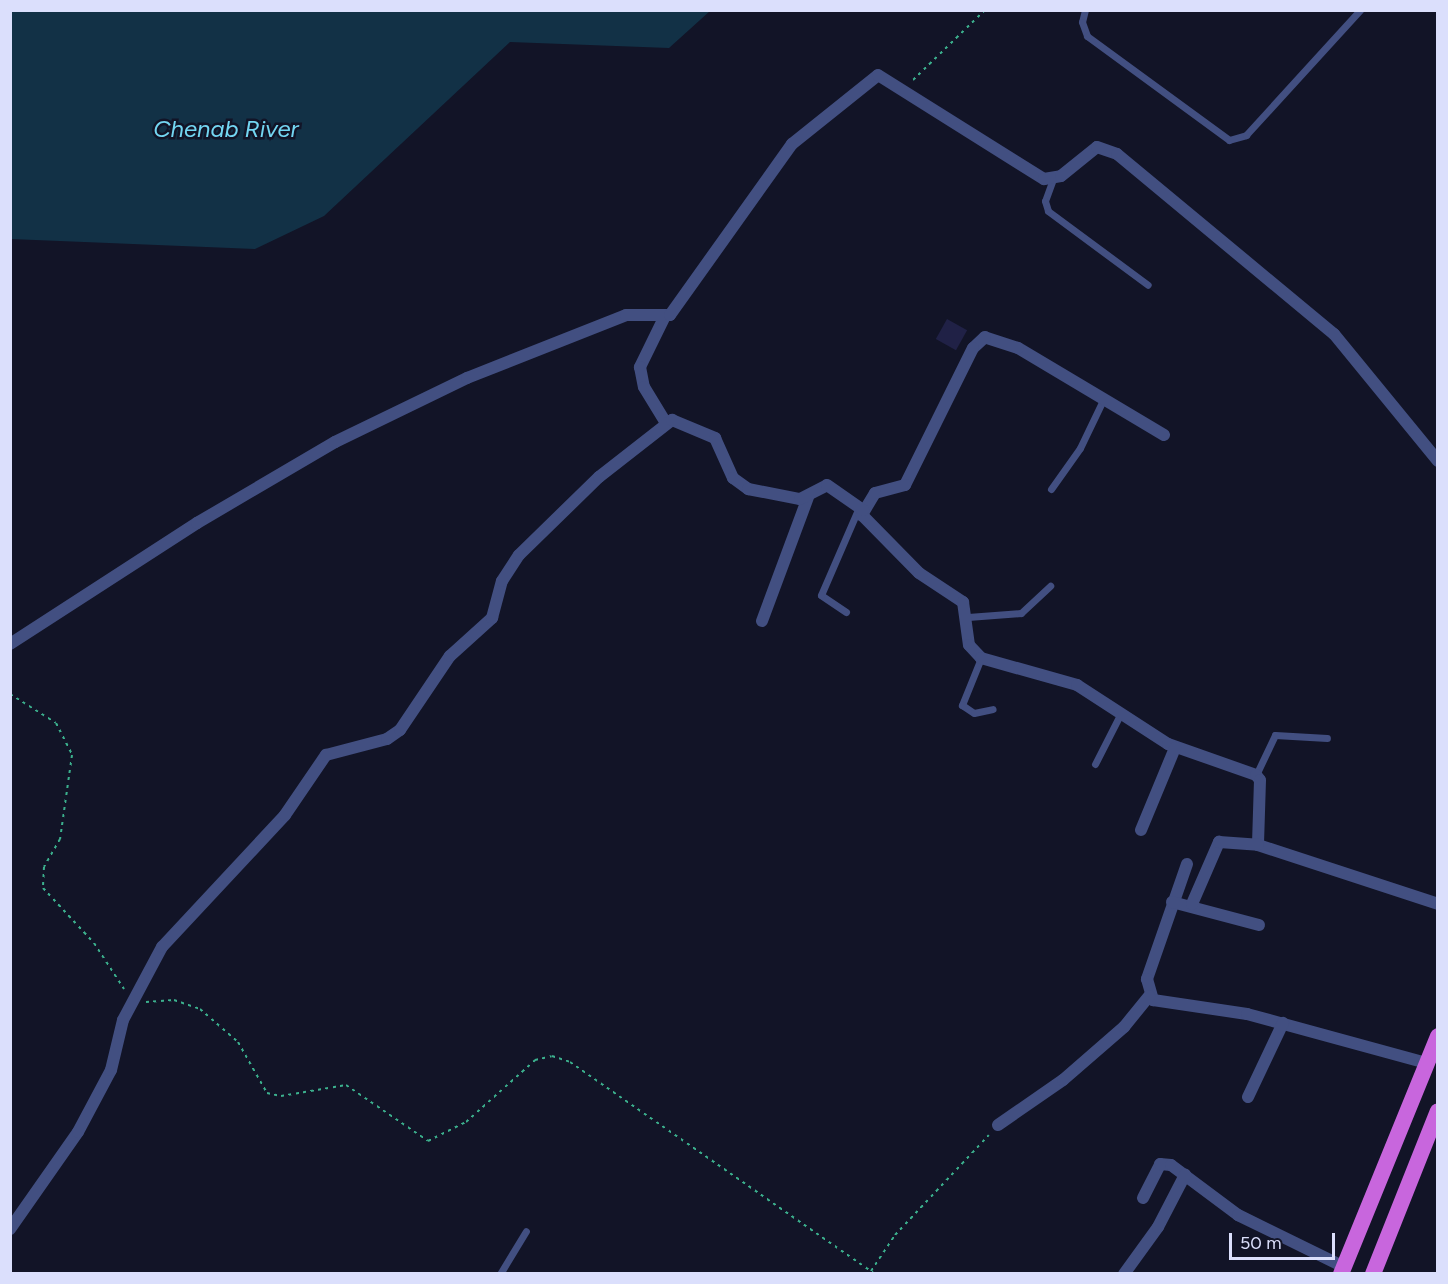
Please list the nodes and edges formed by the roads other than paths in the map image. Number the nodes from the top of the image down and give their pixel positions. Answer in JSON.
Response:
{"nodes":[{"id":1,"x":1085,"y":10,"type":"edge"},
{"id":2,"x":1360,"y":10,"type":"edge"},
{"id":3,"x":1053,"y":179,"type":"junction"},
{"id":4,"x":1148,"y":285,"type":"dead end"},
{"id":5,"x":664,"y":318,"type":"junction"},
{"id":6,"x":1104,"y":398,"type":"junction"},
{"id":7,"x":666,"y":423,"type":"junction"},
{"id":8,"x":1164,"y":435,"type":"dead end"},
{"id":9,"x":1437,"y":461,"type":"edge"},
{"id":10,"x":1051,"y":489,"type":"dead end"},
{"id":11,"x":808,"y":497,"type":"junction"},
{"id":12,"x":861,"y":508,"type":"junction"},
{"id":13,"x":1050,"y":586,"type":"dead end"},
{"id":14,"x":846,"y":612,"type":"dead end"},
{"id":15,"x":968,"y":617,"type":"junction"},
{"id":16,"x":762,"y":621,"type":"dead end"},
{"id":17,"x":10,"y":644,"type":"edge"},
{"id":18,"x":981,"y":658,"type":"junction"},
{"id":19,"x":993,"y":709,"type":"dead end"},
{"id":20,"x":1121,"y":713,"type":"junction"},
{"id":21,"x":1327,"y":738,"type":"dead end"},
{"id":22,"x":1175,"y":748,"type":"junction"},
{"id":23,"x":1095,"y":764,"type":"dead end"},
{"id":24,"x":1256,"y":775,"type":"junction"},
{"id":25,"x":1141,"y":830,"type":"dead end"},
{"id":26,"x":1258,"y":845,"type":"junction"},
{"id":27,"x":1187,"y":864,"type":"dead end"},
{"id":28,"x":1172,"y":902,"type":"junction"},
{"id":29,"x":1192,"y":904,"type":"junction"},
{"id":30,"x":1437,"y":904,"type":"edge"},
{"id":31,"x":1259,"y":924,"type":"dead end"},
{"id":32,"x":1149,"y":996,"type":"junction"},
{"id":33,"x":1283,"y":1023,"type":"junction"},
{"id":34,"x":1437,"y":1036,"type":"edge"},
{"id":35,"x":1426,"y":1063,"type":"junction"},
{"id":36,"x":1248,"y":1097,"type":"dead end"},
{"id":37,"x":1437,"y":1111,"type":"edge"},
{"id":38,"x":998,"y":1125,"type":"road end"},
{"id":39,"x":1185,"y":1175,"type":"junction"},
{"id":40,"x":1143,"y":1198,"type":"dead end"},
{"id":41,"x":10,"y":1229,"type":"edge"},
{"id":42,"x":526,"y":1231,"type":"dead end"},
{"id":43,"x":1342,"y":1270,"type":"edge"},
{"id":44,"x":500,"y":1274,"type":"edge"},
{"id":45,"x":1124,"y":1274,"type":"edge"},
{"id":46,"x":1373,"y":1274,"type":"edge"}],
"edges":[{"from":1,"to":2,"type":"lane"},
{"from":3,"to":4,"type":"lane"},
{"from":3,"to":5,"type":"street"},
{"from":3,"to":9,"type":"street"},
{"from":5,"to":7,"type":"street"},
{"from":5,"to":17,"type":"street"},
{"from":6,"to":8,"type":"street"},
{"from":6,"to":10,"type":"lane"},
{"from":6,"to":12,"type":"street"},
{"from":7,"to":11,"type":"street"},
{"from":7,"to":41,"type":"street"},
{"from":11,"to":12,"type":"street"},
{"from":11,"to":16,"type":"street"},
{"from":12,"to":14,"type":"lane"},
{"from":12,"to":15,"type":"street"},
{"from":13,"to":15,"type":"lane"},
{"from":15,"to":18,"type":"street"},
{"from":18,"to":19,"type":"lane"},
{"from":18,"to":20,"type":"street"},
{"from":20,"to":22,"type":"street"},
{"from":20,"to":23,"type":"lane"},
{"from":21,"to":24,"type":"lane"},
{"from":22,"to":24,"type":"street"},
{"from":22,"to":25,"type":"street"},
{"from":24,"to":26,"type":"street"},
{"from":26,"to":29,"type":"street"},
{"from":26,"to":30,"type":"street"},
{"from":27,"to":28,"type":"street"},
{"from":28,"to":29,"type":"street"},
{"from":28,"to":32,"type":"street"},
{"from":29,"to":31,"type":"street"},
{"from":32,"to":33,"type":"street"},
{"from":32,"to":38,"type":"street"},
{"from":33,"to":35,"type":"street"},
{"from":33,"to":36,"type":"street"},
{"from":34,"to":35,"type":"highway"},
{"from":35,"to":43,"type":"highway"},
{"from":37,"to":46,"type":"highway"},
{"from":39,"to":40,"type":"street"},
{"from":39,"to":43,"type":"street"},
{"from":39,"to":45,"type":"street"},
{"from":42,"to":44,"type":"lane"}]}
